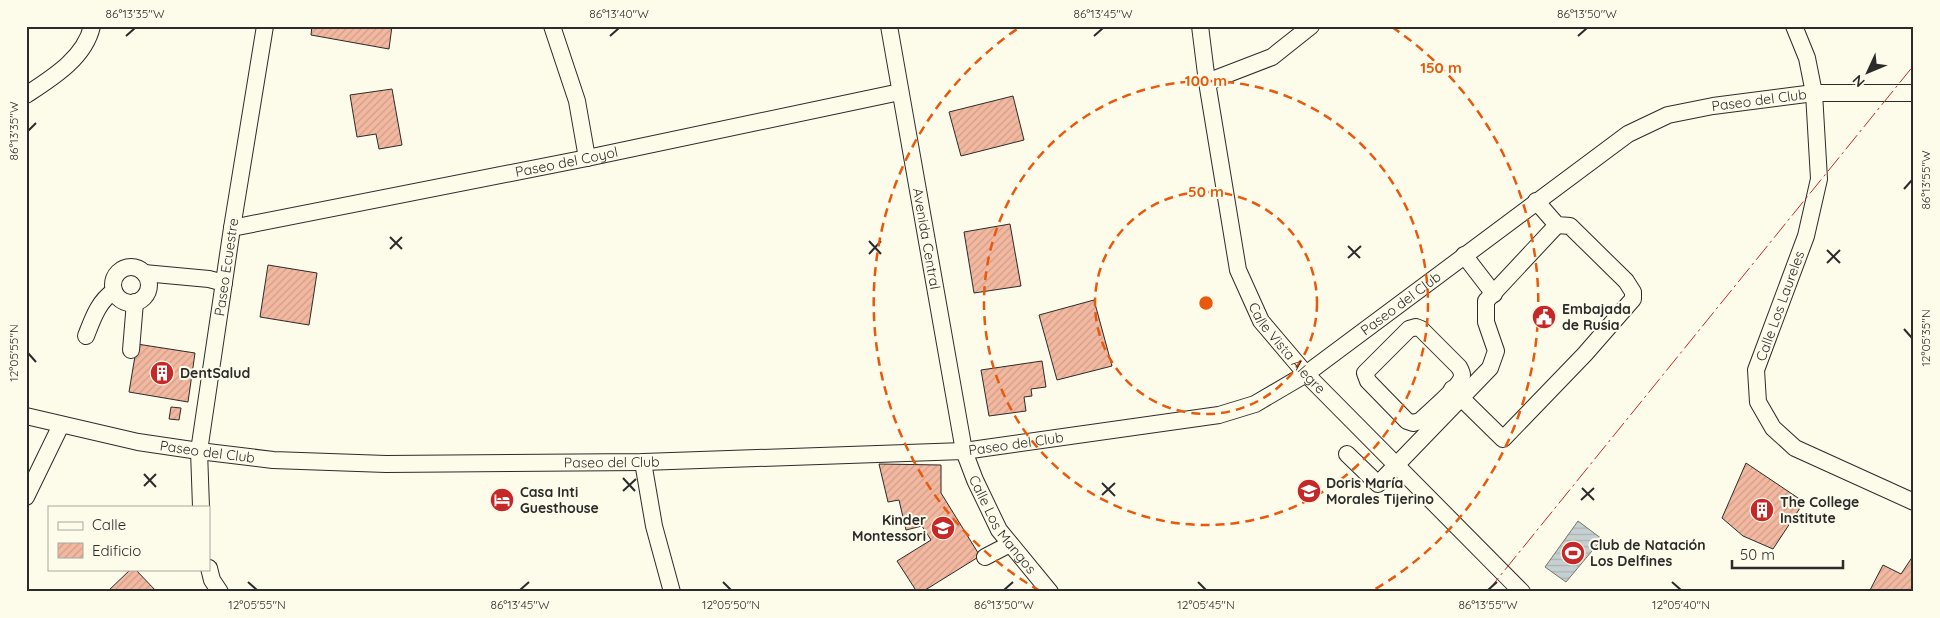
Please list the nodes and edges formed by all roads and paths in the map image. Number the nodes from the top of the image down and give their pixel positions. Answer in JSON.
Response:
{"nodes":[{"id":1,"x":92,"y":26,"type":"edge"},
{"id":2,"x":265,"y":26,"type":"edge"},
{"id":3,"x":552,"y":26,"type":"edge"},
{"id":4,"x":889,"y":26,"type":"edge"},
{"id":5,"x":1200,"y":26,"type":"edge"},
{"id":6,"x":1312,"y":26,"type":"edge"},
{"id":7,"x":1794,"y":26,"type":"edge"},
{"id":8,"x":1207,"y":82,"type":"junction"},
{"id":9,"x":900,"y":92,"type":"junction"},
{"id":10,"x":1814,"y":93,"type":"junction"},
{"id":11,"x":1914,"y":93,"type":"edge"},
{"id":12,"x":26,"y":95,"type":"edge"},
{"id":13,"x":587,"y":158,"type":"junction"},
{"id":14,"x":1536,"y":201,"type":"junction"},
{"id":15,"x":1557,"y":225,"type":"junction"},
{"id":16,"x":232,"y":228,"type":"junction"},
{"id":17,"x":1464,"y":255,"type":"junction"},
{"id":18,"x":144,"y":273,"type":"junction"},
{"id":19,"x":224,"y":283,"type":"junction"},
{"id":20,"x":114,"y":291,"type":"junction"},
{"id":21,"x":1494,"y":294,"type":"junction"},
{"id":22,"x":135,"y":302,"type":"junction"},
{"id":23,"x":86,"y":336,"type":"dead end"},
{"id":24,"x":131,"y":350,"type":"dead end"},
{"id":25,"x":1306,"y":374,"type":"junction"},
{"id":26,"x":1456,"y":394,"type":"junction"},
{"id":27,"x":26,"y":416,"type":"edge"},
{"id":28,"x":61,"y":425,"type":"junction"},
{"id":29,"x":199,"y":451,"type":"junction"},
{"id":30,"x":964,"y":451,"type":"junction"},
{"id":31,"x":1347,"y":454,"type":"dead end"},
{"id":32,"x":643,"y":462,"type":"junction"},
{"id":33,"x":1396,"y":465,"type":"junction"},
{"id":34,"x":26,"y":497,"type":"edge"},
{"id":35,"x":1914,"y":502,"type":"edge"},
{"id":36,"x":201,"y":506,"type":"edge"},
{"id":37,"x":1010,"y":544,"type":"junction"},
{"id":38,"x":985,"y":557,"type":"dead end"},
{"id":39,"x":210,"y":570,"type":"edge"},
{"id":40,"x":1515,"y":589,"type":"edge"},
{"id":41,"x":220,"y":592,"type":"edge"},
{"id":42,"x":672,"y":592,"type":"edge"},
{"id":43,"x":1050,"y":592,"type":"edge"}],
"edges":[{"from":1,"to":12,"type":"street"},
{"from":2,"to":16,"type":"street","name":"Paseo Ecuestre"},
{"from":3,"to":13,"type":"street"},
{"from":4,"to":9,"type":"street","name":"Avenida Central"},
{"from":5,"to":8,"type":"street","name":"Calle Vista Alegre"},
{"from":6,"to":8,"type":"street"},
{"from":7,"to":10,"type":"street","name":"Calle Los Laureles"},
{"from":8,"to":25,"type":"street","name":"Calle Vista Alegre"},
{"from":9,"to":13,"type":"street","name":"Paseo del Coyol"},
{"from":9,"to":30,"type":"street","name":"Avenida Central"},
{"from":10,"to":11,"type":"street","name":"Paseo del Club"},
{"from":10,"to":14,"type":"street","name":"Paseo del Club"},
{"from":10,"to":35,"type":"street","name":"Calle Los Laureles"},
{"from":13,"to":16,"type":"street","name":"Paseo del Coyol"},
{"from":14,"to":15,"type":"street"},
{"from":14,"to":17,"type":"street","name":"Paseo del Club"},
{"from":15,"to":21,"type":"street"},
{"from":15,"to":26,"type":"street"},
{"from":16,"to":19,"type":"street","name":"Paseo Ecuestre"},
{"from":17,"to":21,"type":"street"},
{"from":17,"to":25,"type":"street","name":"Paseo del Club"},
{"from":18,"to":19,"type":"street"},
{"from":18,"to":20,"type":"street"},
{"from":18,"to":22,"type":"street"},
{"from":19,"to":29,"type":"street","name":"Paseo Ecuestre"},
{"from":20,"to":22,"type":"street"},
{"from":20,"to":23,"type":"street"},
{"from":21,"to":26,"type":"street"},
{"from":22,"to":24,"type":"street"},
{"from":25,"to":30,"type":"street","name":"Paseo del Club"},
{"from":25,"to":33,"type":"street","name":"Calle Vista Alegre"},
{"from":26,"to":26,"type":"street"},
{"from":26,"to":33,"type":"street"},
{"from":27,"to":28,"type":"street","name":"Paseo del Club"},
{"from":28,"to":29,"type":"street","name":"Paseo del Club"},
{"from":28,"to":34,"type":"street"},
{"from":29,"to":32,"type":"street","name":"Paseo del Club"},
{"from":29,"to":36,"type":"street","name":"Paseo Ecuestre"},
{"from":30,"to":32,"type":"street","name":"Paseo del Club"},
{"from":30,"to":37,"type":"street","name":"Calle Los Mangos"},
{"from":31,"to":33,"type":"street"},
{"from":32,"to":42,"type":"street"},
{"from":33,"to":40,"type":"street","name":"Calle Vista Alegre"},
{"from":37,"to":38,"type":"street"},
{"from":37,"to":43,"type":"street","name":"Calle Los Mangos"},
{"from":39,"to":41,"type":"street"}]}
